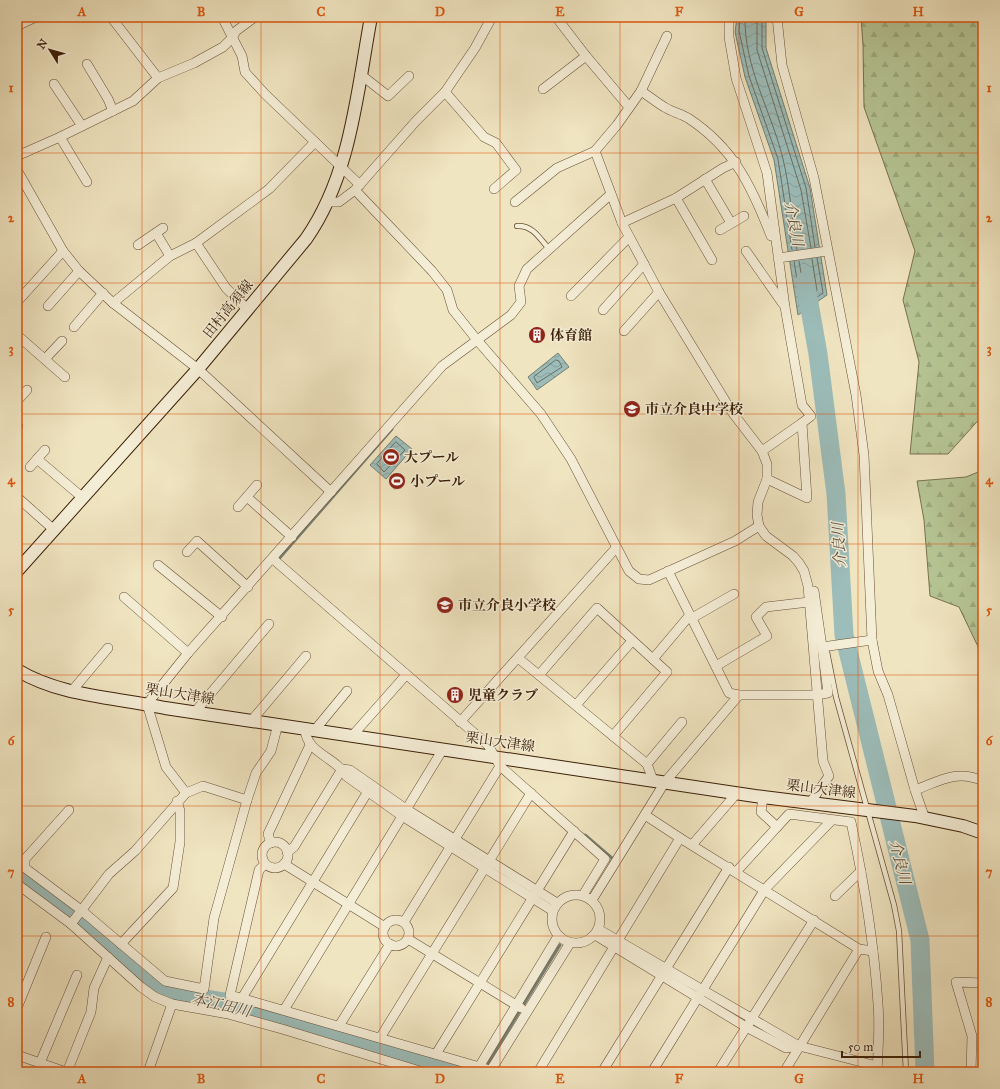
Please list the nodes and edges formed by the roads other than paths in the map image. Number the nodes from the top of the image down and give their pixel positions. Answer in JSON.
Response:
{"nodes":[{"id":1,"x":36,"y":17,"type":"edge"},
{"id":2,"x":111,"y":17,"type":"edge"},
{"id":3,"x":222,"y":17,"type":"edge"},
{"id":4,"x":255,"y":17,"type":"edge"},
{"id":5,"x":371,"y":17,"type":"edge"},
{"id":6,"x":492,"y":17,"type":"edge"},
{"id":7,"x":556,"y":17,"type":"edge"},
{"id":8,"x":729,"y":17,"type":"edge"},
{"id":9,"x":777,"y":17,"type":"edge"},
{"id":10,"x":17,"y":26,"type":"edge"},
{"id":11,"x":667,"y":36,"type":"dead end"},
{"id":12,"x":232,"y":38,"type":"junction"},
{"id":13,"x":586,"y":56,"type":"junction"},
{"id":14,"x":87,"y":64,"type":"dead end"},
{"id":15,"x":360,"y":74,"type":"junction"},
{"id":16,"x":409,"y":76,"type":"dead end"},
{"id":17,"x":158,"y":78,"type":"junction"},
{"id":18,"x":54,"y":84,"type":"dead end"},
{"id":19,"x":543,"y":88,"type":"dead end"},
{"id":20,"x":641,"y":91,"type":"junction"},
{"id":21,"x":445,"y":92,"type":"junction"},
{"id":22,"x":629,"y":106,"type":"junction"},
{"id":23,"x":113,"y":111,"type":"junction"},
{"id":24,"x":82,"y":126,"type":"junction"},
{"id":25,"x":60,"y":137,"type":"junction"},
{"id":26,"x":315,"y":142,"type":"junction"},
{"id":27,"x":595,"y":150,"type":"junction"},
{"id":28,"x":17,"y":156,"type":"edge"},
{"id":29,"x":736,"y":162,"type":"junction"},
{"id":30,"x":341,"y":167,"type":"junction"},
{"id":31,"x":17,"y":170,"type":"edge"},
{"id":32,"x":705,"y":179,"type":"junction"},
{"id":33,"x":87,"y":182,"type":"dead end"},
{"id":34,"x":358,"y":188,"type":"junction"},
{"id":35,"x":494,"y":189,"type":"dead end"},
{"id":36,"x":611,"y":194,"type":"junction"},
{"id":37,"x":676,"y":198,"type":"junction"},
{"id":38,"x":328,"y":202,"type":"junction"},
{"id":39,"x":515,"y":202,"type":"dead end"},
{"id":40,"x":744,"y":216,"type":"dead end"},
{"id":41,"x":622,"y":223,"type":"junction"},
{"id":42,"x":731,"y":224,"type":"junction"},
{"id":43,"x":517,"y":226,"type":"dead end"},
{"id":44,"x":720,"y":230,"type":"dead end"},
{"id":45,"x":629,"y":237,"type":"junction"},
{"id":46,"x":196,"y":243,"type":"junction"},
{"id":47,"x":138,"y":245,"type":"dead end"},
{"id":48,"x":776,"y":248,"type":"junction"},
{"id":49,"x":549,"y":249,"type":"junction"},
{"id":50,"x":63,"y":251,"type":"junction"},
{"id":51,"x":746,"y":251,"type":"dead end"},
{"id":52,"x":823,"y":251,"type":"junction"},
{"id":53,"x":170,"y":256,"type":"junction"},
{"id":54,"x":778,"y":258,"type":"junction"},
{"id":55,"x":712,"y":260,"type":"dead end"},
{"id":56,"x":644,"y":264,"type":"junction"},
{"id":57,"x":79,"y":271,"type":"junction"},
{"id":58,"x":659,"y":292,"type":"junction"},
{"id":59,"x":103,"y":293,"type":"junction"},
{"id":60,"x":571,"y":296,"type":"dead end"},
{"id":61,"x":17,"y":302,"type":"edge"},
{"id":62,"x":113,"y":303,"type":"junction"},
{"id":63,"x":48,"y":306,"type":"dead end"},
{"id":64,"x":785,"y":307,"type":"junction"},
{"id":65,"x":247,"y":309,"type":"junction"},
{"id":66,"x":603,"y":310,"type":"dead end"},
{"id":67,"x":74,"y":327,"type":"dead end"},
{"id":68,"x":624,"y":331,"type":"dead end"},
{"id":69,"x":17,"y":335,"type":"edge"},
{"id":70,"x":62,"y":340,"type":"dead end"},
{"id":71,"x":477,"y":340,"type":"junction"},
{"id":72,"x":45,"y":359,"type":"junction"},
{"id":73,"x":198,"y":369,"type":"junction"},
{"id":74,"x":66,"y":376,"type":"dead end"},
{"id":75,"x":27,"y":390,"type":"dead end"},
{"id":76,"x":17,"y":401,"type":"edge"},
{"id":77,"x":802,"y":423,"type":"junction"},
{"id":78,"x":45,"y":450,"type":"dead end"},
{"id":79,"x":762,"y":451,"type":"junction"},
{"id":80,"x":37,"y":459,"type":"junction"},
{"id":81,"x":30,"y":467,"type":"dead end"},
{"id":82,"x":766,"y":479,"type":"junction"},
{"id":83,"x":257,"y":485,"type":"dead end"},
{"id":84,"x":331,"y":492,"type":"junction"},
{"id":85,"x":17,"y":497,"type":"edge"},
{"id":86,"x":247,"y":497,"type":"junction"},
{"id":87,"x":83,"y":498,"type":"junction"},
{"id":88,"x":238,"y":507,"type":"dead end"},
{"id":89,"x":759,"y":526,"type":"junction"},
{"id":90,"x":54,"y":529,"type":"junction"},
{"id":91,"x":292,"y":537,"type":"junction"},
{"id":92,"x":616,"y":548,"type":"junction"},
{"id":93,"x":187,"y":552,"type":"dead end"},
{"id":94,"x":273,"y":559,"type":"junction"},
{"id":95,"x":158,"y":565,"type":"dead end"},
{"id":96,"x":17,"y":571,"type":"edge"},
{"id":97,"x":668,"y":571,"type":"junction"},
{"id":98,"x":808,"y":586,"type":"junction"},
{"id":99,"x":248,"y":587,"type":"junction"},
{"id":100,"x":734,"y":594,"type":"dead end"},
{"id":101,"x":124,"y":597,"type":"dead end"},
{"id":102,"x":809,"y":602,"type":"junction"},
{"id":103,"x":691,"y":616,"type":"junction"},
{"id":104,"x":222,"y":617,"type":"junction"},
{"id":105,"x":269,"y":624,"type":"dead end"},
{"id":106,"x":632,"y":641,"type":"junction"},
{"id":107,"x":867,"y":641,"type":"junction"},
{"id":108,"x":826,"y":647,"type":"junction"},
{"id":109,"x":108,"y":648,"type":"dead end"},
{"id":110,"x":188,"y":653,"type":"junction"},
{"id":111,"x":306,"y":656,"type":"dead end"},
{"id":112,"x":518,"y":658,"type":"junction"},
{"id":113,"x":653,"y":659,"type":"junction"},
{"id":114,"x":716,"y":666,"type":"junction"},
{"id":115,"x":17,"y":670,"type":"edge"},
{"id":116,"x":406,"y":675,"type":"junction"},
{"id":117,"x":539,"y":675,"type":"junction"},
{"id":118,"x":347,"y":691,"type":"dead end"},
{"id":119,"x":71,"y":692,"type":"junction"},
{"id":120,"x":739,"y":695,"type":"junction"},
{"id":121,"x":816,"y":695,"type":"junction"},
{"id":122,"x":147,"y":704,"type":"junction"},
{"id":123,"x":576,"y":705,"type":"junction"},
{"id":124,"x":195,"y":712,"type":"junction"},
{"id":125,"x":252,"y":720,"type":"junction"},
{"id":126,"x":460,"y":722,"type":"junction"},
{"id":127,"x":682,"y":722,"type":"dead end"},
{"id":128,"x":278,"y":724,"type":"junction"},
{"id":129,"x":310,"y":730,"type":"junction"},
{"id":130,"x":352,"y":736,"type":"junction"},
{"id":131,"x":613,"y":736,"type":"junction"},
{"id":132,"x":310,"y":745,"type":"junction"},
{"id":133,"x":443,"y":749,"type":"junction"},
{"id":134,"x":497,"y":761,"type":"junction"},
{"id":135,"x":648,"y":764,"type":"junction"},
{"id":136,"x":342,"y":769,"type":"junction"},
{"id":137,"x":659,"y":781,"type":"junction"},
{"id":138,"x":983,"y":781,"type":"edge"},
{"id":139,"x":370,"y":788,"type":"junction"},
{"id":140,"x":915,"y":790,"type":"junction"},
{"id":141,"x":186,"y":793,"type":"junction"},
{"id":142,"x":531,"y":793,"type":"junction"},
{"id":143,"x":737,"y":793,"type":"junction"},
{"id":144,"x":763,"y":797,"type":"junction"},
{"id":145,"x":247,"y":800,"type":"junction"},
{"id":146,"x":178,"y":801,"type":"junction"},
{"id":147,"x":810,"y":803,"type":"junction"},
{"id":148,"x":69,"y":810,"type":"dead end"},
{"id":149,"x":868,"y":810,"type":"junction"},
{"id":150,"x":404,"y":813,"type":"junction"},
{"id":151,"x":645,"y":815,"type":"junction"},
{"id":152,"x":920,"y":818,"type":"junction"},
{"id":153,"x":831,"y":821,"type":"junction"},
{"id":154,"x":777,"y":826,"type":"junction"},
{"id":155,"x":574,"y":831,"type":"junction"},
{"id":156,"x":983,"y":833,"type":"edge"},
{"id":157,"x":680,"y":838,"type":"junction"},
{"id":158,"x":271,"y":843,"type":"junction"},
{"id":159,"x":452,"y":843,"type":"junction"},
{"id":160,"x":692,"y":845,"type":"junction"},
{"id":161,"x":287,"y":852,"type":"junction"},
{"id":162,"x":266,"y":864,"type":"junction"},
{"id":163,"x":284,"y":864,"type":"junction"},
{"id":164,"x":487,"y":864,"type":"junction"},
{"id":165,"x":732,"y":870,"type":"junction"},
{"id":166,"x":861,"y":870,"type":"junction"},
{"id":167,"x":313,"y":882,"type":"junction"},
{"id":168,"x":17,"y":884,"type":"edge"},
{"id":169,"x":765,"y":889,"type":"junction"},
{"id":170,"x":534,"y":894,"type":"junction"},
{"id":171,"x":583,"y":895,"type":"junction"},
{"id":172,"x":835,"y":896,"type":"dead end"},
{"id":173,"x":592,"y":900,"type":"junction"},
{"id":174,"x":348,"y":904,"type":"junction"},
{"id":175,"x":555,"y":907,"type":"junction"},
{"id":176,"x":82,"y":910,"type":"junction"},
{"id":177,"x":814,"y":920,"type":"junction"},
{"id":178,"x":404,"y":922,"type":"junction"},
{"id":179,"x":71,"y":924,"type":"junction"},
{"id":180,"x":385,"y":927,"type":"junction"},
{"id":181,"x":596,"y":932,"type":"junction"},
{"id":182,"x":558,"y":936,"type":"junction"},
{"id":183,"x":46,"y":937,"type":"dead end"},
{"id":184,"x":408,"y":939,"type":"junction"},
{"id":185,"x":570,"y":943,"type":"junction"},
{"id":186,"x":121,"y":944,"type":"junction"},
{"id":187,"x":390,"y":944,"type":"junction"},
{"id":188,"x":616,"y":944,"type":"junction"},
{"id":189,"x":859,"y":949,"type":"junction"},
{"id":190,"x":873,"y":951,"type":"junction"},
{"id":191,"x":432,"y":954,"type":"junction"},
{"id":192,"x":108,"y":957,"type":"junction"},
{"id":193,"x":664,"y":973,"type":"junction"},
{"id":194,"x":77,"y":975,"type":"dead end"},
{"id":195,"x":480,"y":983,"type":"junction"},
{"id":196,"x":983,"y":983,"type":"edge"},
{"id":197,"x":699,"y":994,"type":"junction"},
{"id":198,"x":242,"y":998,"type":"junction"},
{"id":199,"x":172,"y":1004,"type":"junction"},
{"id":200,"x":17,"y":1008,"type":"edge"},
{"id":201,"x":521,"y":1008,"type":"junction"},
{"id":202,"x":284,"y":1010,"type":"junction"},
{"id":203,"x":749,"y":1023,"type":"junction"},
{"id":204,"x":339,"y":1026,"type":"junction"},
{"id":205,"x":380,"y":1038,"type":"junction"},
{"id":206,"x":799,"y":1046,"type":"junction"},
{"id":207,"x":436,"y":1054,"type":"junction"},
{"id":208,"x":17,"y":1055,"type":"edge"},
{"id":209,"x":40,"y":1063,"type":"junction"},
{"id":210,"x":479,"y":1067,"type":"junction"},
{"id":211,"x":400,"y":1069,"type":"edge"},
{"id":212,"x":877,"y":1069,"type":"edge"},
{"id":213,"x":494,"y":1071,"type":"edge"},
{"id":214,"x":67,"y":1072,"type":"edge"},
{"id":215,"x":148,"y":1072,"type":"edge"},
{"id":216,"x":423,"y":1072,"type":"edge"},
{"id":217,"x":538,"y":1072,"type":"edge"},
{"id":218,"x":602,"y":1072,"type":"edge"},
{"id":219,"x":652,"y":1072,"type":"edge"},
{"id":220,"x":718,"y":1072,"type":"edge"},
{"id":221,"x":784,"y":1072,"type":"edge"},
{"id":222,"x":906,"y":1072,"type":"edge"},
{"id":223,"x":971,"y":1072,"type":"edge"}],
"edges":[{"from":1,"to":10,"type":"street"},
{"from":2,"to":17,"type":"street"},
{"from":3,"to":12,"type":"street"},
{"from":4,"to":12,"type":"street"},
{"from":5,"to":15,"type":"main road","name":"田村高須線"},
{"from":6,"to":21,"type":"street"},
{"from":7,"to":13,"type":"street"},
{"from":8,"to":48,"type":"street"},
{"from":9,"to":52,"type":"street"},
{"from":11,"to":20,"type":"street"},
{"from":12,"to":17,"type":"street"},
{"from":12,"to":26,"type":"street"},
{"from":13,"to":19,"type":"street"},
{"from":13,"to":22,"type":"street"},
{"from":14,"to":23,"type":"street"},
{"from":15,"to":16,"type":"street"},
{"from":15,"to":30,"type":"main road","name":"田村高須線"},
{"from":17,"to":23,"type":"street"},
{"from":18,"to":24,"type":"street"},
{"from":20,"to":22,"type":"street"},
{"from":20,"to":29,"type":"street"},
{"from":21,"to":34,"type":"street"},
{"from":21,"to":35,"type":"street"},
{"from":22,"to":27,"type":"street"},
{"from":23,"to":24,"type":"street"},
{"from":24,"to":25,"type":"street"},
{"from":25,"to":28,"type":"street"},
{"from":25,"to":33,"type":"street"},
{"from":26,"to":30,"type":"street"},
{"from":26,"to":46,"type":"street"},
{"from":27,"to":36,"type":"street"},
{"from":27,"to":39,"type":"street"},
{"from":29,"to":32,"type":"street"},
{"from":29,"to":48,"type":"street"},
{"from":30,"to":34,"type":"street"},
{"from":30,"to":38,"type":"main road","name":"田村高須線"},
{"from":31,"to":50,"type":"street"},
{"from":32,"to":37,"type":"street"},
{"from":32,"to":42,"type":"street"},
{"from":34,"to":38,"type":"street"},
{"from":34,"to":71,"type":"street"},
{"from":36,"to":41,"type":"street"},
{"from":36,"to":49,"type":"street"},
{"from":37,"to":41,"type":"street"},
{"from":37,"to":55,"type":"street"},
{"from":38,"to":65,"type":"main road","name":"田村高須線"},
{"from":40,"to":42,"type":"street"},
{"from":41,"to":45,"type":"street"},
{"from":42,"to":44,"type":"street"},
{"from":43,"to":49,"type":"lane"},
{"from":45,"to":56,"type":"street"},
{"from":45,"to":60,"type":"street"},
{"from":46,"to":53,"type":"street"},
{"from":46,"to":65,"type":"street"},
{"from":47,"to":53,"type":"street"},
{"from":48,"to":54,"type":"street"},
{"from":49,"to":71,"type":"street"},
{"from":50,"to":57,"type":"street"},
{"from":50,"to":61,"type":"street"},
{"from":51,"to":64,"type":"street"},
{"from":52,"to":54,"type":"street"},
{"from":52,"to":107,"type":"street"},
{"from":53,"to":62,"type":"street"},
{"from":54,"to":64,"type":"street"},
{"from":56,"to":58,"type":"street"},
{"from":56,"to":66,"type":"street"},
{"from":57,"to":59,"type":"street"},
{"from":57,"to":63,"type":"street"},
{"from":58,"to":68,"type":"street"},
{"from":58,"to":79,"type":"street"},
{"from":59,"to":62,"type":"street"},
{"from":59,"to":67,"type":"street"},
{"from":62,"to":73,"type":"street"},
{"from":64,"to":77,"type":"street"},
{"from":65,"to":73,"type":"main road","name":"田村高須線"},
{"from":69,"to":72,"type":"street"},
{"from":70,"to":72,"type":"street"},
{"from":71,"to":84,"type":"street"},
{"from":71,"to":92,"type":"street"},
{"from":72,"to":74,"type":"street"},
{"from":73,"to":84,"type":"street"},
{"from":73,"to":87,"type":"main road","name":"田村高須線"},
{"from":75,"to":76,"type":"street"},
{"from":77,"to":79,"type":"street"},
{"from":77,"to":82,"type":"street"},
{"from":78,"to":80,"type":"street"},
{"from":79,"to":82,"type":"street"},
{"from":80,"to":81,"type":"street"},
{"from":80,"to":87,"type":"street"},
{"from":82,"to":89,"type":"street"},
{"from":83,"to":86,"type":"street"},
{"from":84,"to":91,"type":"street"},
{"from":85,"to":90,"type":"street"},
{"from":86,"to":88,"type":"street"},
{"from":86,"to":91,"type":"street"},
{"from":87,"to":90,"type":"main road","name":"田村高須線"},
{"from":89,"to":97,"type":"street"},
{"from":89,"to":98,"type":"street"},
{"from":90,"to":96,"type":"main road","name":"田村高須線"},
{"from":91,"to":94,"type":"street"},
{"from":92,"to":97,"type":"street"},
{"from":92,"to":112,"type":"street"},
{"from":93,"to":99,"type":"street"},
{"from":94,"to":99,"type":"street"},
{"from":94,"to":116,"type":"street"},
{"from":95,"to":104,"type":"street"},
{"from":97,"to":103,"type":"street"},
{"from":98,"to":102,"type":"street"},
{"from":98,"to":108,"type":"street"},
{"from":99,"to":104,"type":"street"},
{"from":100,"to":103,"type":"street"},
{"from":101,"to":110,"type":"street"},
{"from":102,"to":114,"type":"street"},
{"from":102,"to":121,"type":"street"},
{"from":103,"to":113,"type":"street"},
{"from":103,"to":114,"type":"street"},
{"from":104,"to":110,"type":"street"},
{"from":105,"to":124,"type":"street"},
{"from":106,"to":113,"type":"street"},
{"from":106,"to":117,"type":"street"},
{"from":106,"to":123,"type":"street"},
{"from":107,"to":108,"type":"street"},
{"from":107,"to":140,"type":"street"},
{"from":108,"to":121,"type":"street"},
{"from":108,"to":149,"type":"lane"},
{"from":109,"to":119,"type":"street"},
{"from":110,"to":122,"type":"street"},
{"from":111,"to":125,"type":"street"},
{"from":112,"to":117,"type":"street"},
{"from":112,"to":126,"type":"street"},
{"from":113,"to":131,"type":"street"},
{"from":114,"to":120,"type":"street"},
{"from":115,"to":119,"type":"main road","name":"栗山大津線"},
{"from":116,"to":126,"type":"street"},
{"from":116,"to":130,"type":"street"},
{"from":117,"to":123,"type":"street"},
{"from":118,"to":129,"type":"street"},
{"from":119,"to":122,"type":"main road","name":"栗山大津線"},
{"from":120,"to":121,"type":"street"},
{"from":120,"to":137,"type":"street"},
{"from":121,"to":147,"type":"street"},
{"from":122,"to":124,"type":"main road","name":"栗山大津線"},
{"from":122,"to":141,"type":"street"},
{"from":123,"to":131,"type":"street"},
{"from":124,"to":125,"type":"main road","name":"栗山大津線"},
{"from":125,"to":128,"type":"main road","name":"栗山大津線"},
{"from":126,"to":134,"type":"street"},
{"from":127,"to":135,"type":"street"},
{"from":128,"to":129,"type":"main road","name":"栗山大津線"},
{"from":128,"to":145,"type":"street"},
{"from":129,"to":130,"type":"main road","name":"栗山大津線"},
{"from":129,"to":132,"type":"street"},
{"from":130,"to":133,"type":"main road","name":"栗山大津線"},
{"from":131,"to":135,"type":"street"},
{"from":132,"to":136,"type":"street"},
{"from":132,"to":158,"type":"street"},
{"from":133,"to":134,"type":"main road","name":"栗山大津線"},
{"from":133,"to":150,"type":"street"},
{"from":134,"to":137,"type":"main road","name":"栗山大津線"},
{"from":134,"to":142,"type":"street"},
{"from":134,"to":159,"type":"street"},
{"from":135,"to":137,"type":"street"},
{"from":136,"to":139,"type":"street"},
{"from":136,"to":161,"type":"street"},
{"from":137,"to":143,"type":"main road","name":"栗山大津線"},
{"from":137,"to":151,"type":"street"},
{"from":138,"to":140,"type":"street"},
{"from":139,"to":150,"type":"street"},
{"from":139,"to":167,"type":"street"},
{"from":140,"to":152,"type":"street"},
{"from":141,"to":145,"type":"street"},
{"from":141,"to":146,"type":"street"},
{"from":142,"to":155,"type":"street"},
{"from":142,"to":164,"type":"street"},
{"from":143,"to":144,"type":"main road","name":"栗山大津線"},
{"from":143,"to":160,"type":"street"},
{"from":144,"to":147,"type":"main road","name":"栗山大津線"},
{"from":144,"to":154,"type":"street"},
{"from":145,"to":186,"type":"street"},
{"from":146,"to":176,"type":"street"},
{"from":146,"to":186,"type":"street"},
{"from":147,"to":149,"type":"main road","name":"栗山大津線"},
{"from":148,"to":176,"type":"street"},
{"from":149,"to":152,"type":"main road","name":"栗山大津線"},
{"from":149,"to":222,"type":"lane"},
{"from":150,"to":159,"type":"street"},
{"from":150,"to":174,"type":"street"},
{"from":151,"to":157,"type":"street"},
{"from":151,"to":173,"type":"street"},
{"from":152,"to":156,"type":"main road","name":"栗山大津線"},
{"from":153,"to":154,"type":"street"},
{"from":153,"to":166,"type":"street"},
{"from":153,"to":169,"type":"street"},
{"from":154,"to":165,"type":"street"},
{"from":155,"to":170,"type":"street"},
{"from":155,"to":171,"type":"street"},
{"from":157,"to":160,"type":"street"},
{"from":157,"to":188,"type":"street"},
{"from":158,"to":161,"type":"street"},
{"from":158,"to":162,"type":"street"},
{"from":159,"to":164,"type":"street"},
{"from":159,"to":178,"type":"street"},
{"from":160,"to":165,"type":"street"},
{"from":161,"to":163,"type":"street"},
{"from":162,"to":163,"type":"street"},
{"from":162,"to":198,"type":"street"},
{"from":163,"to":167,"type":"street"},
{"from":164,"to":170,"type":"street"},
{"from":164,"to":191,"type":"street"},
{"from":165,"to":169,"type":"street"},
{"from":165,"to":193,"type":"street"},
{"from":166,"to":172,"type":"street"},
{"from":166,"to":190,"type":"street"},
{"from":167,"to":174,"type":"street"},
{"from":167,"to":198,"type":"street"},
{"from":168,"to":179,"type":"street"},
{"from":169,"to":177,"type":"street"},
{"from":169,"to":197,"type":"street"},
{"from":170,"to":175,"type":"street"},
{"from":170,"to":195,"type":"street"},
{"from":171,"to":173,"type":"street"},
{"from":171,"to":175,"type":"street"},
{"from":173,"to":181,"type":"street"},
{"from":174,"to":180,"type":"street"},
{"from":174,"to":202,"type":"street"},
{"from":175,"to":182,"type":"street"},
{"from":176,"to":179,"type":"street"},
{"from":176,"to":186,"type":"street"},
{"from":177,"to":189,"type":"street"},
{"from":177,"to":203,"type":"street"},
{"from":178,"to":180,"type":"street"},
{"from":178,"to":184,"type":"street"},
{"from":179,"to":192,"type":"street"},
{"from":180,"to":187,"type":"street"},
{"from":181,"to":185,"type":"street"},
{"from":181,"to":188,"type":"street"},
{"from":182,"to":185,"type":"street"},
{"from":182,"to":201,"type":"street"},
{"from":183,"to":200,"type":"street"},
{"from":184,"to":187,"type":"street"},
{"from":184,"to":191,"type":"street"},
{"from":185,"to":201,"type":"street"},
{"from":187,"to":204,"type":"street"},
{"from":188,"to":193,"type":"street"},
{"from":188,"to":217,"type":"street"},
{"from":189,"to":190,"type":"street"},
{"from":189,"to":206,"type":"street"},
{"from":190,"to":212,"type":"street"},
{"from":191,"to":195,"type":"street"},
{"from":191,"to":205,"type":"street"},
{"from":192,"to":199,"type":"street"},
{"from":192,"to":214,"type":"street"},
{"from":193,"to":197,"type":"street"},
{"from":193,"to":218,"type":"street"},
{"from":194,"to":209,"type":"street"},
{"from":195,"to":201,"type":"street"},
{"from":195,"to":207,"type":"street"},
{"from":196,"to":223,"type":"street"},
{"from":197,"to":203,"type":"street"},
{"from":197,"to":219,"type":"street"},
{"from":198,"to":202,"type":"street"},
{"from":199,"to":211,"type":"street"},
{"from":199,"to":215,"type":"street"},
{"from":201,"to":210,"type":"street"},
{"from":201,"to":213,"type":"street"},
{"from":202,"to":204,"type":"street"},
{"from":203,"to":206,"type":"street"},
{"from":203,"to":220,"type":"street"},
{"from":204,"to":205,"type":"street"},
{"from":205,"to":207,"type":"street"},
{"from":206,"to":212,"type":"street"},
{"from":206,"to":221,"type":"street"},
{"from":207,"to":210,"type":"street"},
{"from":208,"to":209,"type":"street"},
{"from":209,"to":214,"type":"street"},
{"from":210,"to":213,"type":"street"},
{"from":211,"to":216,"type":"street"}]}
